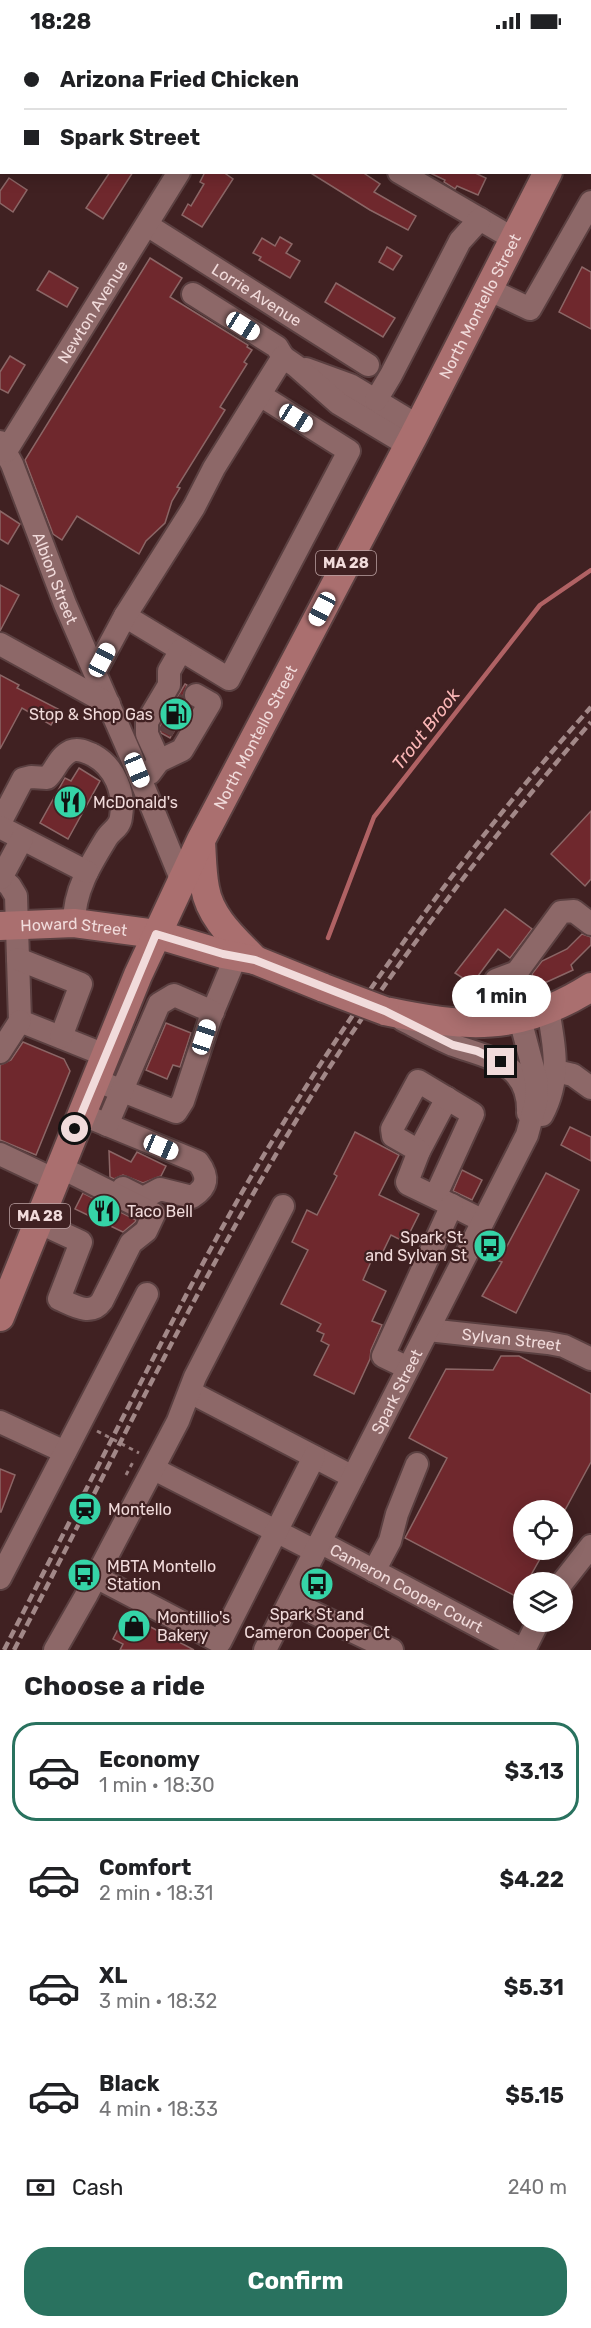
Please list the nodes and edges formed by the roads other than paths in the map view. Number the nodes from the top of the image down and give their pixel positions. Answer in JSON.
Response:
{"nodes":[{"id":1,"x":178,"y":174,"type":"edge"},
{"id":2,"x":402,"y":174,"type":"edge"},
{"id":3,"x":548,"y":174,"type":"edge"},
{"id":4,"x":591,"y":202,"type":"edge"},
{"id":5,"x":480,"y":219,"type":"junction"},
{"id":6,"x":147,"y":225,"type":"junction"},
{"id":7,"x":514,"y":239,"type":"junction"},
{"id":8,"x":581,"y":241,"type":"edge"},
{"id":9,"x":488,"y":289,"type":"junction"},
{"id":10,"x":193,"y":294,"type":"dead end"},
{"id":11,"x":290,"y":362,"type":"junction"},
{"id":12,"x":368,"y":365,"type":"dead end"},
{"id":13,"x":260,"y":395,"type":"junction"},
{"id":14,"x":376,"y":400,"type":"junction"},
{"id":15,"x":413,"y":436,"type":"junction"},
{"id":16,"x":3,"y":446,"type":"edge"},
{"id":17,"x":125,"y":616,"type":"junction"},
{"id":18,"x":0,"y":644,"type":"edge"},
{"id":19,"x":181,"y":650,"type":"junction"},
{"id":20,"x":95,"y":672,"type":"junction"},
{"id":21,"x":109,"y":704,"type":"junction"},
{"id":22,"x":179,"y":710,"type":"junction"},
{"id":23,"x":159,"y":761,"type":"junction"},
{"id":24,"x":146,"y":792,"type":"junction"},
{"id":25,"x":122,"y":807,"type":"junction"},
{"id":26,"x":0,"y":825,"type":"edge"},
{"id":27,"x":22,"y":838,"type":"junction"},
{"id":28,"x":201,"y":840,"type":"junction"},
{"id":29,"x":87,"y":872,"type":"junction"},
{"id":30,"x":1,"y":877,"type":"edge"},
{"id":31,"x":182,"y":880,"type":"junction"},
{"id":32,"x":74,"y":923,"type":"junction"},
{"id":33,"x":591,"y":924,"type":"edge"},
{"id":34,"x":9,"y":925,"type":"edge"},
{"id":35,"x":156,"y":934,"type":"junction"},
{"id":36,"x":246,"y":958,"type":"junction"},
{"id":37,"x":18,"y":959,"type":"junction"},
{"id":38,"x":496,"y":980,"type":"dead end"},
{"id":39,"x":591,"y":987,"type":"edge"},
{"id":40,"x":548,"y":1010,"type":"junction"},
{"id":41,"x":385,"y":1011,"type":"junction"},
{"id":42,"x":213,"y":1012,"type":"junction"},
{"id":43,"x":520,"y":1019,"type":"junction"},
{"id":44,"x":20,"y":1021,"type":"junction"},
{"id":45,"x":61,"y":1037,"type":"junction"},
{"id":46,"x":0,"y":1052,"type":"edge"},
{"id":47,"x":100,"y":1068,"type":"junction"},
{"id":48,"x":556,"y":1071,"type":"junction"},
{"id":49,"x":591,"y":1088,"type":"edge"},
{"id":50,"x":121,"y":1091,"type":"junction"},
{"id":51,"x":447,"y":1098,"type":"junction"},
{"id":52,"x":176,"y":1112,"type":"junction"},
{"id":53,"x":94,"y":1119,"type":"junction"},
{"id":54,"x":527,"y":1136,"type":"junction"},
{"id":55,"x":161,"y":1147,"type":"junction"},
{"id":56,"x":419,"y":1151,"type":"junction"},
{"id":57,"x":0,"y":1154,"type":"edge"},
{"id":58,"x":59,"y":1168,"type":"junction"},
{"id":59,"x":443,"y":1201,"type":"junction"},
{"id":60,"x":283,"y":1206,"type":"dead end"},
{"id":61,"x":483,"y":1221,"type":"junction"},
{"id":62,"x":38,"y":1222,"type":"junction"},
{"id":63,"x":147,"y":1294,"type":"dead end"},
{"id":64,"x":2,"y":1308,"type":"edge"},
{"id":65,"x":428,"y":1330,"type":"junction"},
{"id":66,"x":591,"y":1359,"type":"edge"},
{"id":67,"x":408,"y":1368,"type":"junction"},
{"id":68,"x":190,"y":1392,"type":"junction"},
{"id":69,"x":0,"y":1422,"type":"edge"},
{"id":70,"x":65,"y":1452,"type":"junction"},
{"id":71,"x":314,"y":1457,"type":"junction"},
{"id":72,"x":150,"y":1461,"type":"junction"},
{"id":73,"x":417,"y":1464,"type":"dead end"},
{"id":74,"x":353,"y":1477,"type":"junction"},
{"id":75,"x":277,"y":1532,"type":"junction"},
{"id":76,"x":317,"y":1546,"type":"junction"},
{"id":77,"x":591,"y":1546,"type":"edge"},
{"id":78,"x":374,"y":1571,"type":"junction"},
{"id":79,"x":571,"y":1572,"type":"edge"},
{"id":80,"x":96,"y":1577,"type":"junction"},
{"id":81,"x":0,"y":1578,"type":"edge"},
{"id":82,"x":291,"y":1602,"type":"junction"},
{"id":83,"x":533,"y":1632,"type":"edge"},
{"id":84,"x":55,"y":1650,"type":"edge"},
{"id":85,"x":265,"y":1650,"type":"edge"},
{"id":86,"x":392,"y":1650,"type":"edge"},
{"id":87,"x":524,"y":1650,"type":"edge"}],
"edges":[{"from":1,"to":6,"type":"street","name":"Newton Avenue"},
{"from":2,"to":5,"type":"street"},
{"from":3,"to":7,"type":"main road","name":"North Montello Street","number":"MA 28"},
{"from":4,"to":8,"type":"street"},
{"from":5,"to":7,"type":"street"},
{"from":5,"to":14,"type":"street"},
{"from":6,"to":12,"type":"street","name":"Lorrie Avenue"},
{"from":6,"to":16,"type":"street","name":"Newton Avenue"},
{"from":7,"to":9,"type":"main road","name":"North Montello Street","number":"MA 28"},
{"from":8,"to":9,"type":"street"},
{"from":9,"to":15,"type":"main road","name":"North Montello Street","number":"MA 28"},
{"from":10,"to":11,"type":"street"},
{"from":11,"to":13,"type":"street"},
{"from":11,"to":14,"type":"street"},
{"from":11,"to":15,"type":"street"},
{"from":13,"to":17,"type":"street"},
{"from":13,"to":19,"type":"street"},
{"from":14,"to":15,"type":"street"},
{"from":15,"to":28,"type":"main road","name":"North Montello Street","number":"MA 28"},
{"from":16,"to":20,"type":"street","name":"Albion Street"},
{"from":17,"to":19,"type":"street"},
{"from":17,"to":20,"type":"street"},
{"from":18,"to":21,"type":"street"},
{"from":19,"to":22,"type":"street"},
{"from":20,"to":21,"type":"street","name":"Albion Street"},
{"from":21,"to":24,"type":"street","name":"Albion Street"},
{"from":22,"to":23,"type":"street"},
{"from":22,"to":23,"type":"street"},
{"from":23,"to":24,"type":"street"},
{"from":24,"to":25,"type":"street"},
{"from":24,"to":31,"type":"street","name":"Albion Street"},
{"from":25,"to":26,"type":"street"},
{"from":25,"to":29,"type":"street"},
{"from":26,"to":27,"type":"street"},
{"from":27,"to":29,"type":"street"},
{"from":27,"to":30,"type":"street"},
{"from":28,"to":31,"type":"main road","name":"North Montello Street","number":"MA 28"},
{"from":28,"to":36,"type":"main road"},
{"from":29,"to":32,"type":"street"},
{"from":30,"to":34,"type":"street"},
{"from":31,"to":35,"type":"main road","name":"North Montello Street","number":"MA 28"},
{"from":32,"to":34,"type":"main road","name":"Howard Street"},
{"from":32,"to":35,"type":"main road","name":"Howard Street"},
{"from":33,"to":38,"type":"street"},
{"from":34,"to":37,"type":"street"},
{"from":35,"to":36,"type":"main road","name":"Howard Street"},
{"from":35,"to":47,"type":"main road","name":"North Montello Street","number":"MA 28"},
{"from":36,"to":41,"type":"main road","name":"Howard Street","bridge":true},
{"from":36,"to":42,"type":"street"},
{"from":37,"to":44,"type":"street"},
{"from":37,"to":45,"type":"street"},
{"from":39,"to":40,"type":"main road","name":"Howard Street"},
{"from":40,"to":43,"type":"main road","name":"Howard Street"},
{"from":40,"to":48,"type":"street","name":"Spark Street"},
{"from":41,"to":43,"type":"main road","name":"Howard Street"},
{"from":41,"to":54,"type":"street","name":"Spark Street"},
{"from":42,"to":50,"type":"street"},
{"from":42,"to":52,"type":"street"},
{"from":43,"to":54,"type":"street","name":"Spark Street"},
{"from":44,"to":45,"type":"street"},
{"from":44,"to":46,"type":"street"},
{"from":45,"to":47,"type":"street"},
{"from":47,"to":50,"type":"street"},
{"from":47,"to":53,"type":"main road","name":"North Montello Street","number":"MA 28"},
{"from":48,"to":49,"type":"street"},
{"from":48,"to":54,"type":"street","name":"Spark Street"},
{"from":50,"to":52,"type":"street"},
{"from":50,"to":53,"type":"street"},
{"from":51,"to":56,"type":"street"},
{"from":51,"to":56,"type":"street"},
{"from":51,"to":59,"type":"street"},
{"from":52,"to":55,"type":"street"},
{"from":53,"to":55,"type":"street"},
{"from":53,"to":58,"type":"main road","name":"North Montello Street","number":"MA 28"},
{"from":54,"to":61,"type":"street","name":"Spark Street"},
{"from":55,"to":58,"type":"street"},
{"from":56,"to":59,"type":"street"},
{"from":57,"to":58,"type":"street"},
{"from":58,"to":62,"type":"main road","name":"North Montello Street","number":"MA 28"},
{"from":58,"to":62,"type":"street"},
{"from":59,"to":61,"type":"street"},
{"from":59,"to":67,"type":"street"},
{"from":60,"to":68,"type":"street"},
{"from":61,"to":65,"type":"street","name":"Spark Street"},
{"from":62,"to":64,"type":"main road","name":"North Montello Street","number":"MA 28"},
{"from":63,"to":70,"type":"street"},
{"from":65,"to":66,"type":"street","name":"Sylvan Street"},
{"from":65,"to":67,"type":"street","name":"Spark Street"},
{"from":67,"to":74,"type":"street","name":"Spark Street"},
{"from":68,"to":71,"type":"street"},
{"from":68,"to":72,"type":"street"},
{"from":69,"to":70,"type":"street"},
{"from":70,"to":81,"type":"street"},
{"from":71,"to":74,"type":"street"},
{"from":71,"to":75,"type":"street"},
{"from":72,"to":75,"type":"street","name":"Cameron Cooper Court"},
{"from":72,"to":80,"type":"street"},
{"from":73,"to":78,"type":"street"},
{"from":74,"to":76,"type":"street","name":"Spark Street"},
{"from":75,"to":76,"type":"street","name":"Cameron Cooper Court"},
{"from":75,"to":80,"type":"street"},
{"from":76,"to":78,"type":"street","name":"Cameron Cooper Court"},
{"from":76,"to":82,"type":"street","name":"Spark Street"},
{"from":77,"to":79,"type":"street"},
{"from":78,"to":87,"type":"street","name":"Cameron Cooper Court"},
{"from":80,"to":84,"type":"street"},
{"from":82,"to":85,"type":"street","name":"Spark Street"},
{"from":82,"to":86,"type":"street"},
{"from":83,"to":87,"type":"street"}]}
